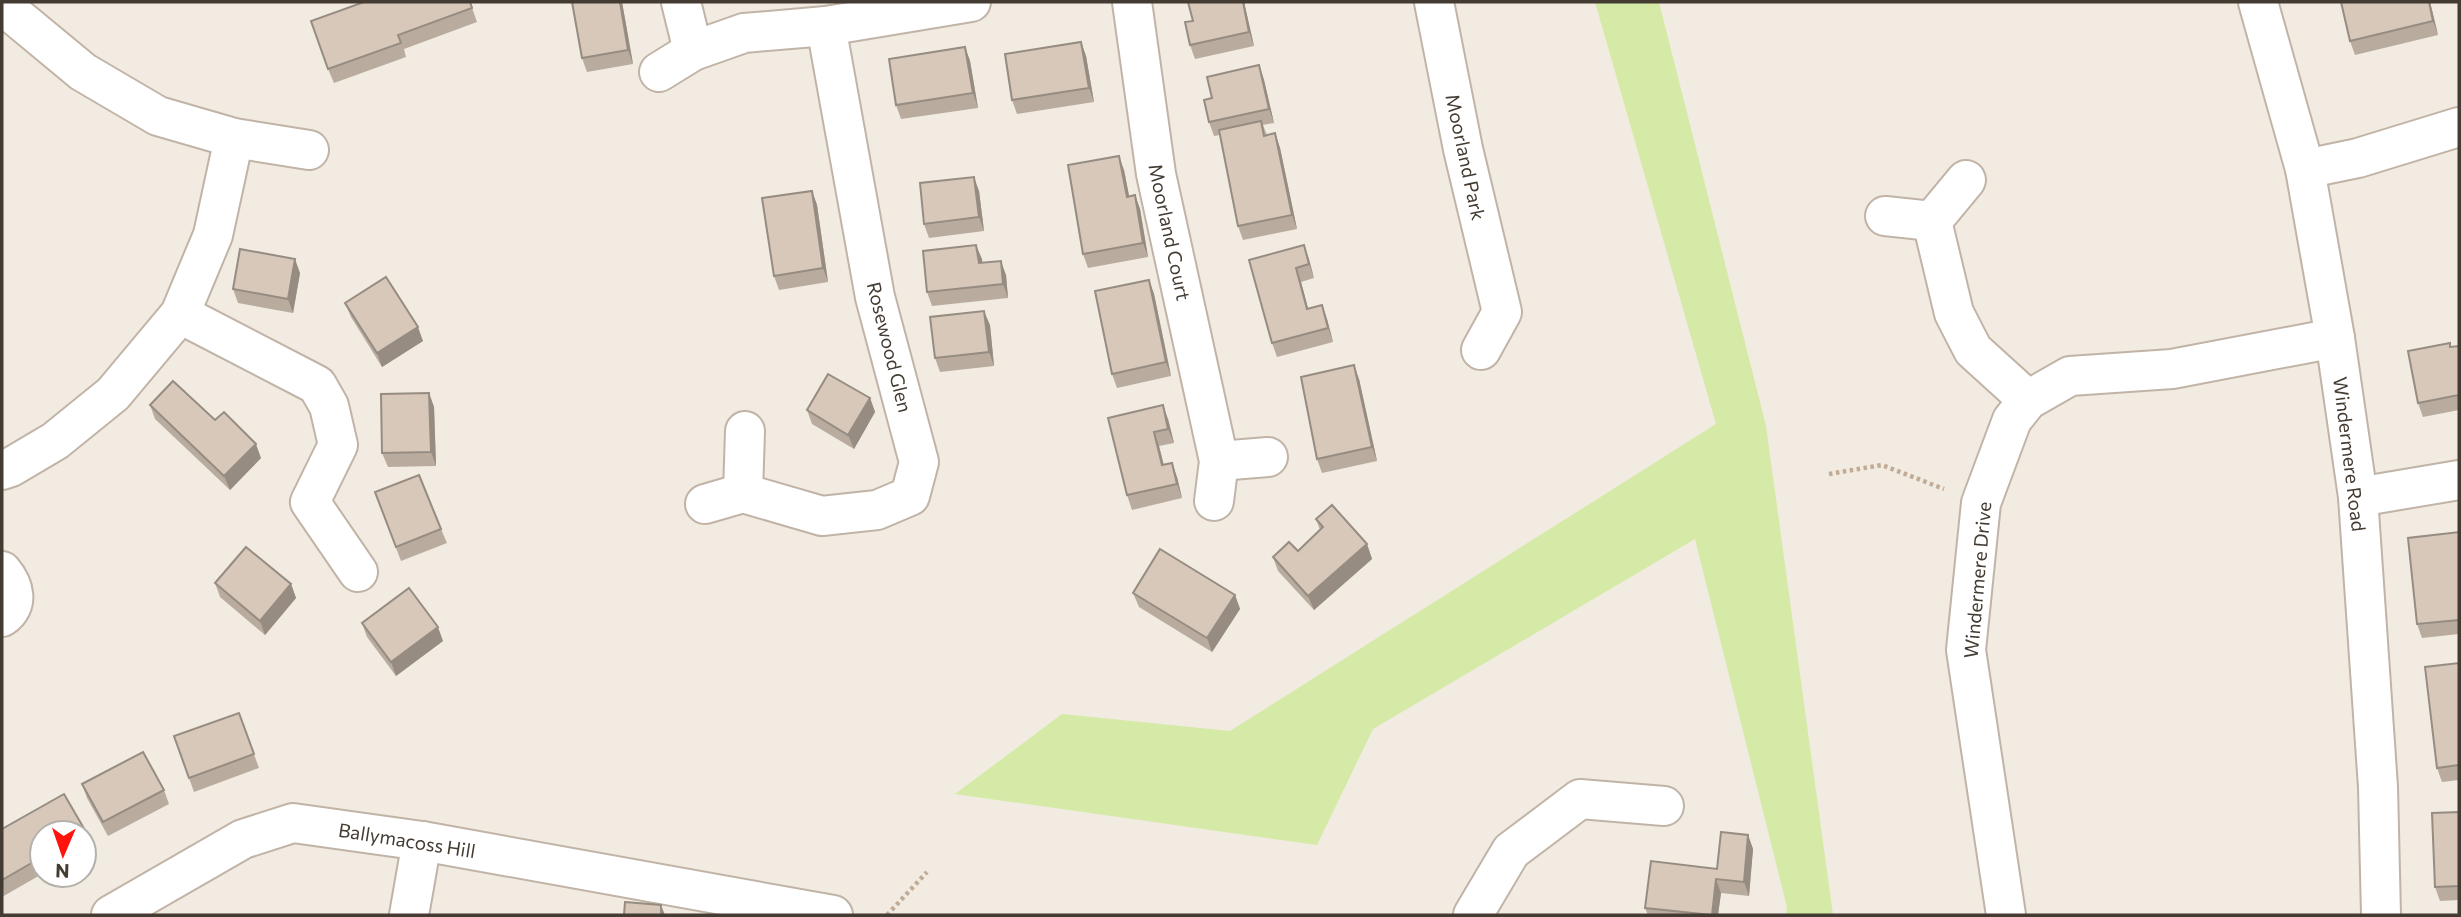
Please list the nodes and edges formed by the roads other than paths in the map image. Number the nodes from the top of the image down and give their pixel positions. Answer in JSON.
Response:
{"nodes":[{"id":1,"x":3,"y":2,"type":"edge"},
{"id":2,"x":681,"y":2,"type":"edge"},
{"id":3,"x":971,"y":2,"type":"edge"},
{"id":4,"x":1132,"y":2,"type":"edge"},
{"id":5,"x":1434,"y":2,"type":"edge"},
{"id":6,"x":2258,"y":2,"type":"edge"},
{"id":7,"x":826,"y":26,"type":"junction"},
{"id":8,"x":693,"y":51,"type":"junction"},
{"id":9,"x":659,"y":72,"type":"dead end"},
{"id":10,"x":2459,"y":127,"type":"edge"},
{"id":11,"x":234,"y":138,"type":"junction"},
{"id":12,"x":309,"y":150,"type":"dead end"},
{"id":13,"x":2305,"y":169,"type":"junction"},
{"id":14,"x":1966,"y":180,"type":"dead end"},
{"id":15,"x":1885,"y":216,"type":"dead end"},
{"id":16,"x":1932,"y":221,"type":"junction"},
{"id":17,"x":180,"y":314,"type":"junction"},
{"id":18,"x":2335,"y":338,"type":"junction"},
{"id":19,"x":1481,"y":350,"type":"dead end"},
{"id":20,"x":2028,"y":400,"type":"junction"},
{"id":21,"x":745,"y":430,"type":"dead end"},
{"id":22,"x":1268,"y":457,"type":"dead end"},
{"id":23,"x":1219,"y":461,"type":"junction"},
{"id":24,"x":2,"y":470,"type":"edge"},
{"id":25,"x":2459,"y":480,"type":"edge"},
{"id":26,"x":743,"y":493,"type":"junction"},
{"id":27,"x":2358,"y":497,"type":"junction"},
{"id":28,"x":1214,"y":501,"type":"dead end"},
{"id":29,"x":705,"y":505,"type":"dead end"},
{"id":30,"x":2,"y":571,"type":"edge"},
{"id":31,"x":358,"y":572,"type":"dead end"},
{"id":32,"x":2,"y":617,"type":"edge"},
{"id":33,"x":1664,"y":806,"type":"dead end"},
{"id":34,"x":422,"y":841,"type":"junction"},
{"id":35,"x":722,"y":906,"type":"edge"},
{"id":36,"x":111,"y":915,"type":"edge"},
{"id":37,"x":409,"y":915,"type":"edge"},
{"id":38,"x":833,"y":915,"type":"edge"},
{"id":39,"x":1473,"y":915,"type":"edge"},
{"id":40,"x":2006,"y":915,"type":"edge"},
{"id":41,"x":2381,"y":915,"type":"edge"}],
"edges":[{"from":1,"to":11,"type":"street"},
{"from":2,"to":8,"type":"street"},
{"from":3,"to":7,"type":"street"},
{"from":4,"to":23,"type":"street","name":"Moorland Court"},
{"from":5,"to":19,"type":"street","name":"Moorland Park"},
{"from":6,"to":13,"type":"street","name":"Windermere Road"},
{"from":7,"to":8,"type":"street"},
{"from":7,"to":26,"type":"street","name":"Rosewood Glen"},
{"from":8,"to":9,"type":"street"},
{"from":10,"to":13,"type":"street"},
{"from":11,"to":12,"type":"street"},
{"from":11,"to":17,"type":"street"},
{"from":13,"to":18,"type":"street","name":"Windermere Road"},
{"from":14,"to":16,"type":"street"},
{"from":15,"to":16,"type":"street"},
{"from":16,"to":20,"type":"street"},
{"from":17,"to":24,"type":"street"},
{"from":17,"to":31,"type":"street"},
{"from":18,"to":20,"type":"street","name":"Windermere Drive"},
{"from":18,"to":27,"type":"street","name":"Windermere Road"},
{"from":20,"to":40,"type":"street","name":"Windermere Drive"},
{"from":21,"to":26,"type":"street"},
{"from":22,"to":23,"type":"street"},
{"from":23,"to":28,"type":"street","name":"Moorland Court"},
{"from":25,"to":27,"type":"street"},
{"from":26,"to":29,"type":"street"},
{"from":27,"to":41,"type":"street","name":"Windermere Road"},
{"from":30,"to":32,"type":"street"},
{"from":33,"to":39,"type":"street"},
{"from":34,"to":35,"type":"street","name":"Ballymacoss Hill"},
{"from":34,"to":36,"type":"street","name":"Ballymacoss Hill"},
{"from":34,"to":37,"type":"street"},
{"from":35,"to":38,"type":"street","name":"Ballymacoss Hill"}]}
